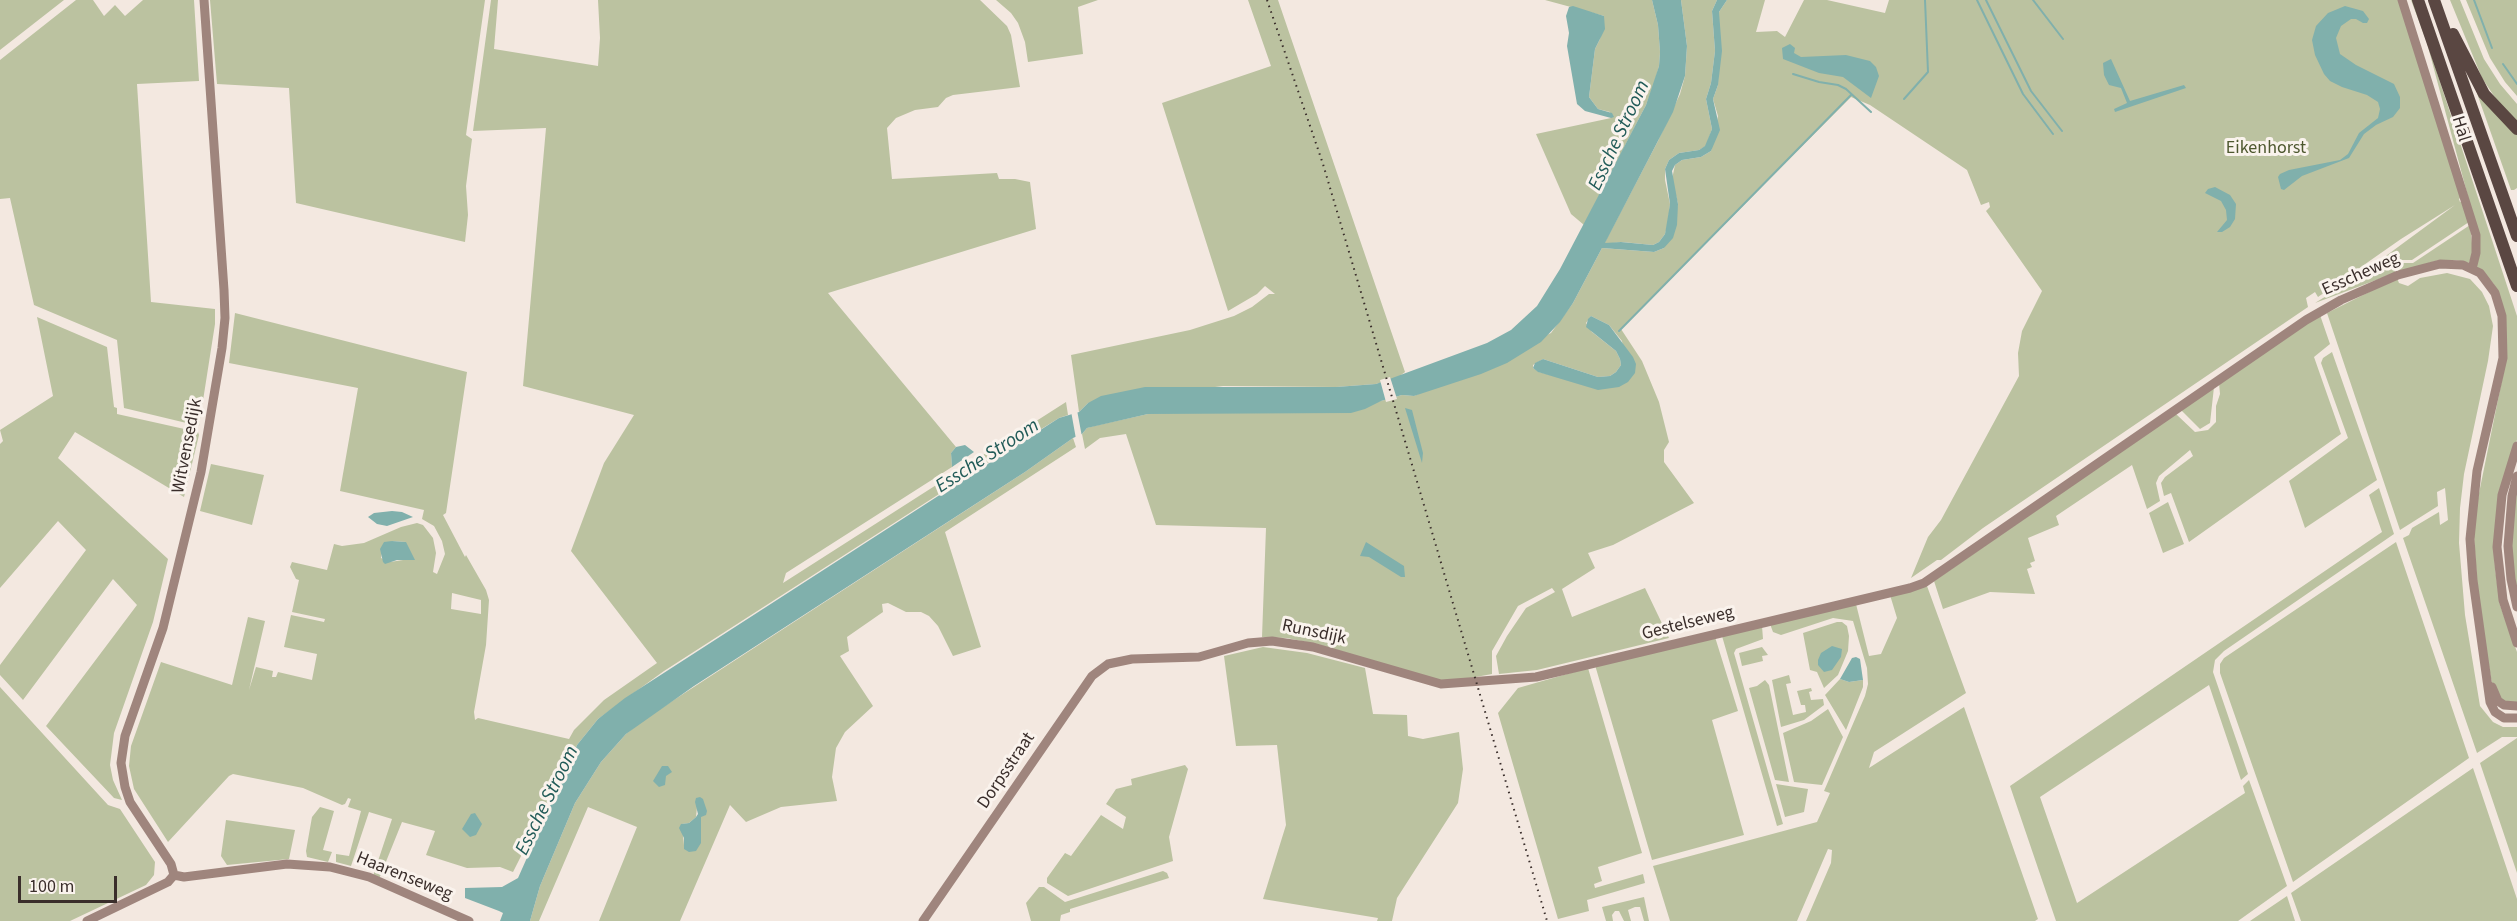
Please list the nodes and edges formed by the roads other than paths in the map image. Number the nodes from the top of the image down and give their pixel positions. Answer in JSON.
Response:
{"nodes":[{"id":1,"x":204,"y":0,"type":"edge"},
{"id":2,"x":2402,"y":0,"type":"edge"},
{"id":3,"x":2418,"y":0,"type":"edge"},
{"id":4,"x":2436,"y":0,"type":"edge"},
{"id":5,"x":2517,"y":129,"type":"edge"},
{"id":6,"x":2517,"y":236,"type":"edge"},
{"id":7,"x":2472,"y":269,"type":"junction"},
{"id":8,"x":2517,"y":286,"type":"edge"},
{"id":9,"x":2517,"y":446,"type":"edge"},
{"id":10,"x":2517,"y":476,"type":"edge"},
{"id":11,"x":1929,"y":579,"type":"joint"},
{"id":12,"x":2517,"y":607,"type":"edge"},
{"id":13,"x":2517,"y":643,"type":"edge"},
{"id":14,"x":1132,"y":659,"type":"joint"},
{"id":15,"x":2486,"y":671,"type":"junction"},
{"id":16,"x":1452,"y":684,"type":"joint"},
{"id":17,"x":2517,"y":706,"type":"edge"},
{"id":18,"x":2517,"y":718,"type":"edge"},
{"id":19,"x":174,"y":875,"type":"junction"},
{"id":20,"x":87,"y":921,"type":"edge"},
{"id":21,"x":469,"y":921,"type":"edge"},
{"id":22,"x":923,"y":921,"type":"edge"}],
"edges":[{"from":1,"to":19,"type":"street","name":"Witvensedijk"},
{"from":2,"to":7,"type":"street","name":"Hal"},
{"from":3,"to":8,"type":"highway"},
{"from":4,"to":5,"type":"highway"},
{"from":4,"to":6,"type":"highway"},
{"from":7,"to":11,"type":"street","name":"Esscheweg"},
{"from":7,"to":15,"type":"street"},
{"from":9,"to":13,"type":"street"},
{"from":10,"to":12,"type":"street"},
{"from":11,"to":16,"type":"street","name":"Gestelseweg"},
{"from":14,"to":16,"type":"street","name":"Runsdijk"},
{"from":14,"to":22,"type":"street","name":"Dorpsstraat"},
{"from":15,"to":17,"type":"street"},
{"from":15,"to":18,"type":"street"},
{"from":19,"to":20,"type":"street"},
{"from":19,"to":21,"type":"street","name":"Haarenseweg"}]}
